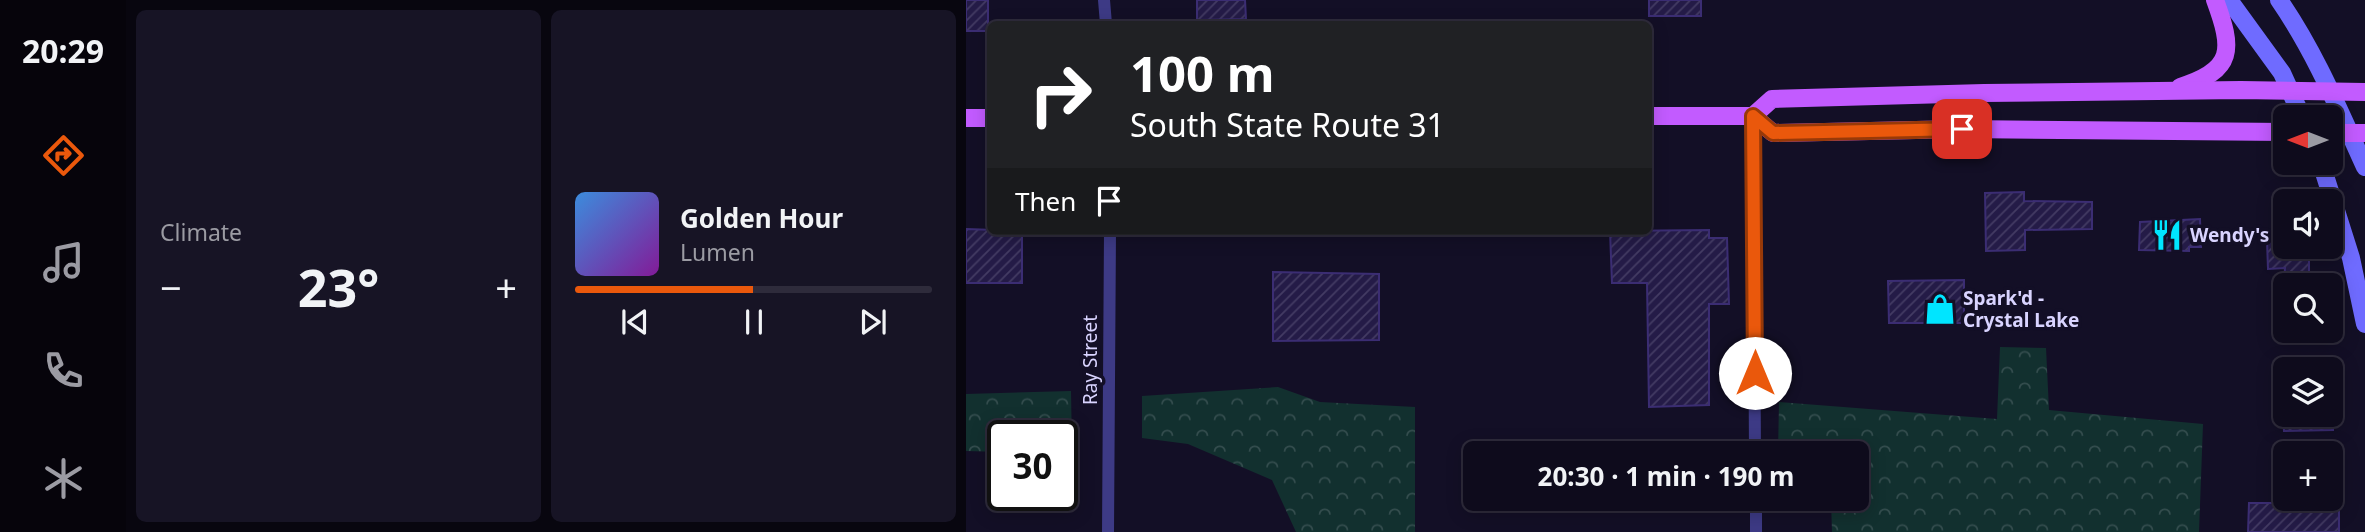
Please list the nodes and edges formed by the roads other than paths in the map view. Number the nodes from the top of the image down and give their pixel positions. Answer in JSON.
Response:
{"nodes":[{"id":1,"x":1104,"y":0,"type":"edge"},
{"id":2,"x":2215,"y":0,"type":"edge"},
{"id":3,"x":2229,"y":0,"type":"edge"},
{"id":4,"x":2279,"y":0,"type":"edge"},
{"id":5,"x":1106,"y":21,"type":"edge"},
{"id":6,"x":2291,"y":91,"type":"junction"},
{"id":7,"x":2154,"y":92,"type":"junction"},
{"id":8,"x":2365,"y":92,"type":"edge"},
{"id":9,"x":2333,"y":93,"type":"junction"},
{"id":10,"x":2297,"y":105,"type":"edge"},
{"id":11,"x":1652,"y":116,"type":"edge"},
{"id":12,"x":1753,"y":116,"type":"junction"},
{"id":13,"x":966,"y":118,"type":"edge"},
{"id":14,"x":987,"y":118,"type":"edge"},
{"id":15,"x":2273,"y":132,"type":"edge"},
{"id":16,"x":2357,"y":133,"type":"edge"},
{"id":17,"x":2365,"y":167,"type":"edge"},
{"id":18,"x":2325,"y":175,"type":"edge"},
{"id":19,"x":1110,"y":235,"type":"edge"},
{"id":20,"x":2365,"y":324,"type":"edge"},
{"id":21,"x":1755,"y":441,"type":"edge"},
{"id":22,"x":1756,"y":511,"type":"edge"},
{"id":23,"x":1108,"y":532,"type":"edge"},
{"id":24,"x":1756,"y":532,"type":"edge"}],
"edges":[{"from":1,"to":5,"type":"street"},
{"from":2,"to":7,"type":"main road"},
{"from":3,"to":6,"type":"main road"},
{"from":4,"to":9,"type":"main road"},
{"from":6,"to":7,"type":"main road"},
{"from":6,"to":9,"type":"main road"},
{"from":6,"to":10,"type":"main road"},
{"from":7,"to":12,"type":"main road"},
{"from":8,"to":9,"type":"main road"},
{"from":9,"to":16,"type":"main road"},
{"from":11,"to":12,"type":"main road"},
{"from":12,"to":15,"type":"main road"},
{"from":12,"to":21,"type":"street"},
{"from":13,"to":14,"type":"main road"},
{"from":16,"to":17,"type":"main road"},
{"from":18,"to":20,"type":"main road"},
{"from":19,"to":23,"type":"street","name":"Ray Street"},
{"from":22,"to":24,"type":"street"}]}
